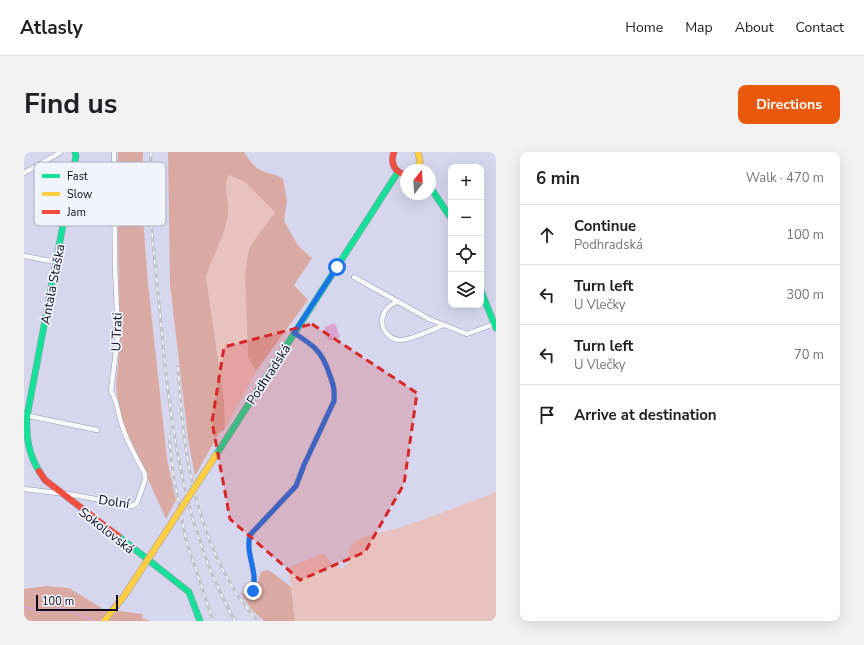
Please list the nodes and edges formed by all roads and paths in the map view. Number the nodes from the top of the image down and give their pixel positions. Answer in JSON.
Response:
{"nodes":[{"id":1,"x":61,"y":152,"type":"edge"},
{"id":2,"x":76,"y":152,"type":"edge"},
{"id":3,"x":114,"y":152,"type":"edge"},
{"id":4,"x":394,"y":152,"type":"edge"},
{"id":5,"x":418,"y":152,"type":"edge"},
{"id":6,"x":43,"y":162,"type":"edge"},
{"id":7,"x":75,"y":162,"type":"edge"},
{"id":8,"x":114,"y":162,"type":"edge"},
{"id":9,"x":419,"y":164,"type":"edge"},
{"id":10,"x":34,"y":167,"type":"edge"},
{"id":11,"x":398,"y":172,"type":"joint"},
{"id":12,"x":24,"y":173,"type":"edge"},
{"id":13,"x":436,"y":195,"type":"edge"},
{"id":14,"x":448,"y":213,"type":"edge"},
{"id":15,"x":63,"y":226,"type":"edge"},
{"id":16,"x":115,"y":226,"type":"edge"},
{"id":17,"x":24,"y":256,"type":"edge"},
{"id":18,"x":56,"y":262,"type":"junction"},
{"id":19,"x":354,"y":277,"type":"dead end"},
{"id":20,"x":484,"y":298,"type":"edge"},
{"id":21,"x":397,"y":302,"type":"junction"},
{"id":22,"x":444,"y":325,"type":"junction"},
{"id":23,"x":495,"y":326,"type":"edge"},
{"id":24,"x":294,"y":333,"type":"junction"},
{"id":25,"x":25,"y":415,"type":"edge"},
{"id":26,"x":97,"y":430,"type":"dead end"},
{"id":27,"x":24,"y":489,"type":"edge"},
{"id":28,"x":59,"y":492,"type":"junction"},
{"id":29,"x":137,"y":503,"type":"joint"},
{"id":30,"x":253,"y":591,"type":"dead end"},
{"id":31,"x":104,"y":621,"type":"edge"},
{"id":32,"x":200,"y":621,"type":"edge"}],
"edges":[{"from":1,"to":6,"type":"street"},
{"from":2,"to":7,"type":"street","name":"Antala Staška"},
{"from":3,"to":8,"type":"street","name":"U Trati"},
{"from":4,"to":11,"type":"street"},
{"from":5,"to":9,"type":"street"},
{"from":10,"to":12,"type":"street"},
{"from":11,"to":24,"type":"street","name":"Podhradská"},
{"from":13,"to":14,"type":"street"},
{"from":15,"to":18,"type":"street","name":"Antala Staška"},
{"from":16,"to":29,"type":"street","name":"U Trati"},
{"from":17,"to":18,"type":"street"},
{"from":18,"to":25,"type":"street","name":"Antala Staška"},
{"from":19,"to":21,"type":"street"},
{"from":20,"to":23,"type":"street"},
{"from":21,"to":22,"type":"street"},
{"from":21,"to":22,"type":"street"},
{"from":22,"to":23,"type":"street"},
{"from":24,"to":30,"type":"street"},
{"from":24,"to":31,"type":"street","name":"Podhradská","bridge":true},
{"from":25,"to":26,"type":"street"},
{"from":25,"to":28,"type":"street"},
{"from":27,"to":28,"type":"street"},
{"from":28,"to":29,"type":"street","name":"Dolní"},
{"from":28,"to":32,"type":"street","name":"Sokolovská"}]}
